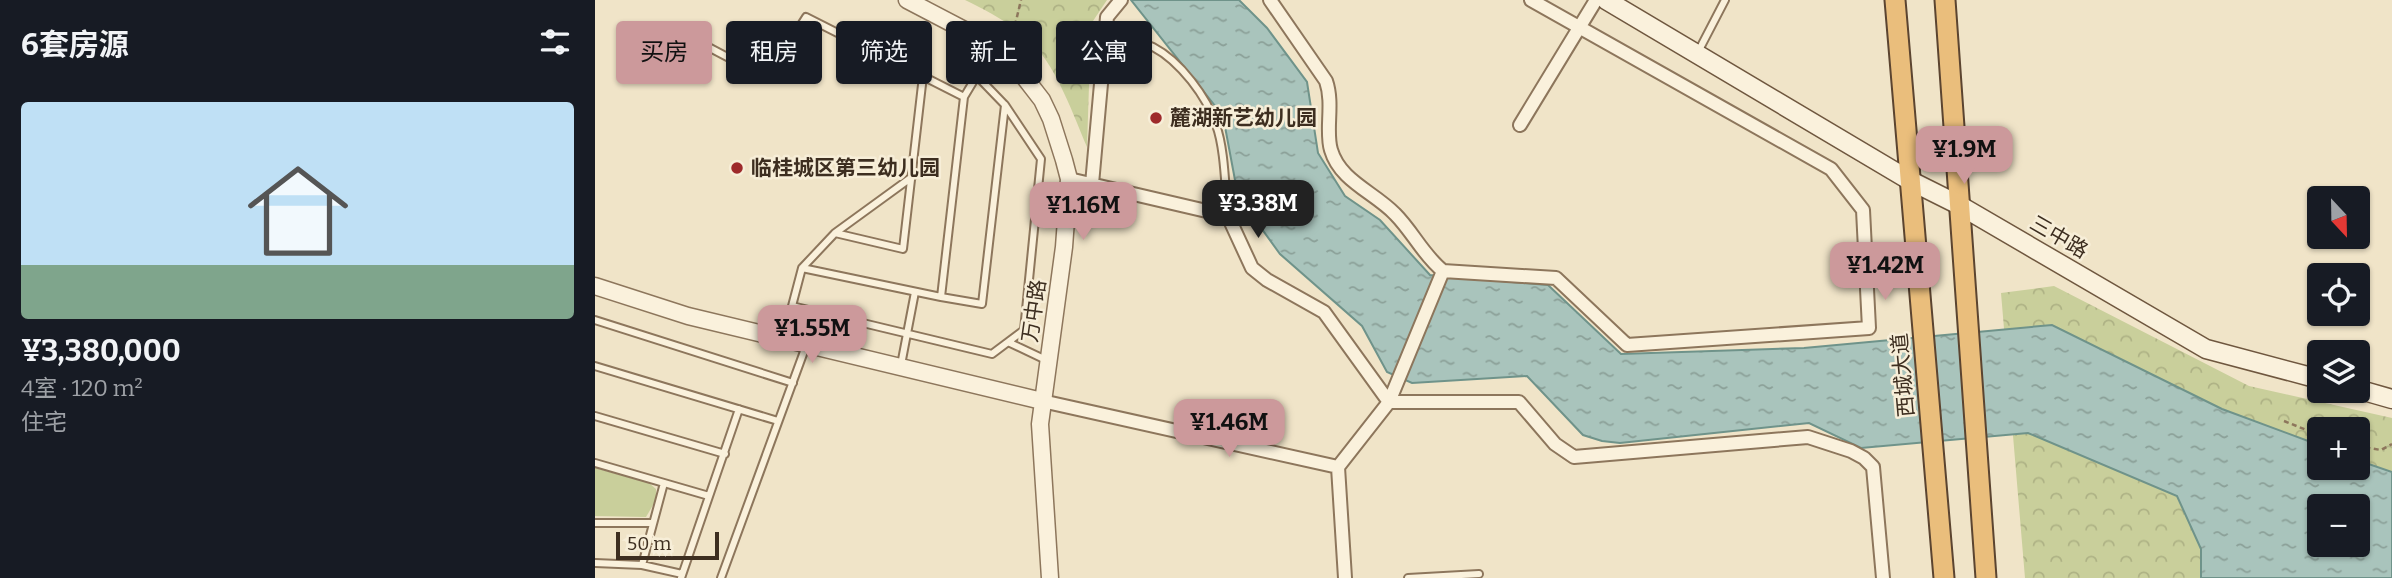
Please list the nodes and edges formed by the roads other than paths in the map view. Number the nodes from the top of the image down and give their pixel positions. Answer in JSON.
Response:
{"nodes":[{"id":1,"x":907,"y":0,"type":"edge"},
{"id":2,"x":1121,"y":0,"type":"edge"},
{"id":3,"x":1270,"y":0,"type":"edge"},
{"id":4,"x":1531,"y":0,"type":"edge"},
{"id":5,"x":1596,"y":0,"type":"edge"},
{"id":6,"x":1606,"y":0,"type":"edge"},
{"id":7,"x":1725,"y":0,"type":"edge"},
{"id":8,"x":1895,"y":0,"type":"edge"},
{"id":9,"x":1945,"y":0,"type":"edge"},
{"id":10,"x":946,"y":21,"type":"edge"},
{"id":11,"x":1107,"y":21,"type":"edge"},
{"id":12,"x":1579,"y":29,"type":"junction"},
{"id":13,"x":836,"y":32,"type":"edge"},
{"id":14,"x":1152,"y":47,"type":"edge"},
{"id":15,"x":712,"y":49,"type":"edge"},
{"id":16,"x":1697,"y":54,"type":"junction"},
{"id":17,"x":932,"y":81,"type":"edge"},
{"id":18,"x":922,"y":84,"type":"edge"},
{"id":19,"x":972,"y":84,"type":"edge"},
{"id":20,"x":984,"y":84,"type":"edge"},
{"id":21,"x":1030,"y":84,"type":"edge"},
{"id":22,"x":1101,"y":84,"type":"edge"},
{"id":23,"x":964,"y":97,"type":"junction"},
{"id":24,"x":1005,"y":106,"type":"junction"},
{"id":25,"x":1520,"y":125,"type":"dead end"},
{"id":26,"x":912,"y":177,"type":"junction"},
{"id":27,"x":1069,"y":179,"type":"junction"},
{"id":28,"x":1909,"y":180,"type":"junction"},
{"id":29,"x":1092,"y":184,"type":"junction"},
{"id":30,"x":1959,"y":205,"type":"junction"},
{"id":31,"x":1228,"y":216,"type":"junction"},
{"id":32,"x":835,"y":233,"type":"junction"},
{"id":33,"x":802,"y":268,"type":"junction"},
{"id":34,"x":1443,"y":271,"type":"junction"},
{"id":35,"x":595,"y":286,"type":"edge"},
{"id":36,"x":915,"y":292,"type":"junction"},
{"id":37,"x":941,"y":297,"type":"junction"},
{"id":38,"x":595,"y":320,"type":"edge"},
{"id":39,"x":907,"y":333,"type":"junction"},
{"id":40,"x":1008,"y":342,"type":"junction"},
{"id":41,"x":806,"y":345,"type":"junction"},
{"id":42,"x":1048,"y":360,"type":"junction"},
{"id":43,"x":595,"y":366,"type":"edge"},
{"id":44,"x":900,"y":367,"type":"junction"},
{"id":45,"x":2307,"y":376,"type":"edge"},
{"id":46,"x":793,"y":383,"type":"junction"},
{"id":47,"x":2370,"y":392,"type":"edge"},
{"id":48,"x":2392,"y":398,"type":"edge"},
{"id":49,"x":1042,"y":401,"type":"junction"},
{"id":50,"x":1389,"y":402,"type":"junction"},
{"id":51,"x":739,"y":410,"type":"junction"},
{"id":52,"x":595,"y":416,"type":"edge"},
{"id":53,"x":778,"y":421,"type":"junction"},
{"id":54,"x":724,"y":454,"type":"junction"},
{"id":55,"x":595,"y":463,"type":"edge"},
{"id":56,"x":1338,"y":467,"type":"junction"},
{"id":57,"x":664,"y":483,"type":"junction"},
{"id":58,"x":709,"y":496,"type":"junction"},
{"id":59,"x":595,"y":523,"type":"edge"},
{"id":60,"x":653,"y":523,"type":"junction"},
{"id":61,"x":595,"y":563,"type":"edge"},
{"id":62,"x":642,"y":565,"type":"junction"},
{"id":63,"x":1479,"y":574,"type":"dead end"},
{"id":64,"x":681,"y":576,"type":"edge"},
{"id":65,"x":721,"y":578,"type":"edge"},
{"id":66,"x":1050,"y":578,"type":"edge"},
{"id":67,"x":1345,"y":578,"type":"edge"},
{"id":68,"x":1408,"y":578,"type":"edge"},
{"id":69,"x":1883,"y":578,"type":"edge"},
{"id":70,"x":1944,"y":578,"type":"edge"},
{"id":71,"x":1986,"y":578,"type":"edge"}],
"edges":[{"from":1,"to":10,"type":"street","name":"万中路"},
{"from":2,"to":11,"type":"street"},
{"from":3,"to":34,"type":"street"},
{"from":4,"to":12,"type":"street"},
{"from":5,"to":12,"type":"street"},
{"from":6,"to":16,"type":"main road","name":"三中路"},
{"from":7,"to":16,"type":"lane"},
{"from":8,"to":28,"type":"highway","name":"西城大道"},
{"from":9,"to":30,"type":"highway"},
{"from":12,"to":25,"type":"street"},
{"from":12,"to":34,"type":"street"},
{"from":13,"to":15,"type":"lane"},
{"from":14,"to":31,"type":"lane"},
{"from":16,"to":28,"type":"main road","name":"三中路"},
{"from":17,"to":23,"type":"lane"},
{"from":18,"to":26,"type":"lane"},
{"from":19,"to":23,"type":"lane"},
{"from":20,"to":24,"type":"lane"},
{"from":21,"to":27,"type":"street","name":"万中路"},
{"from":22,"to":29,"type":"street"},
{"from":23,"to":37,"type":"lane"},
{"from":24,"to":37,"type":"lane"},
{"from":24,"to":40,"type":"lane"},
{"from":26,"to":32,"type":"lane"},
{"from":26,"to":32,"type":"lane"},
{"from":27,"to":29,"type":"street"},
{"from":27,"to":42,"type":"street","name":"万中路"},
{"from":28,"to":30,"type":"main road","name":"三中路"},
{"from":28,"to":70,"type":"highway","name":"西城大道"},
{"from":29,"to":31,"type":"street"},
{"from":30,"to":45,"type":"main road","name":"三中路"},
{"from":30,"to":71,"type":"highway"},
{"from":31,"to":50,"type":"street"},
{"from":32,"to":33,"type":"lane"},
{"from":33,"to":36,"type":"lane"},
{"from":33,"to":39,"type":"lane"},
{"from":34,"to":50,"type":"street"},
{"from":35,"to":41,"type":"street"},
{"from":36,"to":37,"type":"lane"},
{"from":36,"to":39,"type":"lane"},
{"from":38,"to":46,"type":"lane"},
{"from":39,"to":40,"type":"lane"},
{"from":39,"to":44,"type":"lane"},
{"from":40,"to":42,"type":"lane"},
{"from":41,"to":44,"type":"street"},
{"from":41,"to":46,"type":"lane"},
{"from":42,"to":49,"type":"street","name":"万中路"},
{"from":43,"to":51,"type":"lane"},
{"from":44,"to":49,"type":"street"},
{"from":46,"to":53,"type":"lane"},
{"from":47,"to":48,"type":"main road"},
{"from":49,"to":56,"type":"street"},
{"from":49,"to":66,"type":"street","name":"万中路"},
{"from":50,"to":56,"type":"street"},
{"from":50,"to":69,"type":"street"},
{"from":51,"to":53,"type":"lane"},
{"from":51,"to":54,"type":"lane"},
{"from":52,"to":54,"type":"lane"},
{"from":53,"to":65,"type":"lane"},
{"from":54,"to":58,"type":"lane"},
{"from":55,"to":57,"type":"lane"},
{"from":56,"to":67,"type":"street"},
{"from":57,"to":58,"type":"lane"},
{"from":57,"to":60,"type":"lane"},
{"from":58,"to":64,"type":"lane"},
{"from":59,"to":60,"type":"lane"},
{"from":60,"to":62,"type":"lane"},
{"from":61,"to":62,"type":"lane"},
{"from":62,"to":64,"type":"lane"},
{"from":63,"to":68,"type":"lane"}]}
